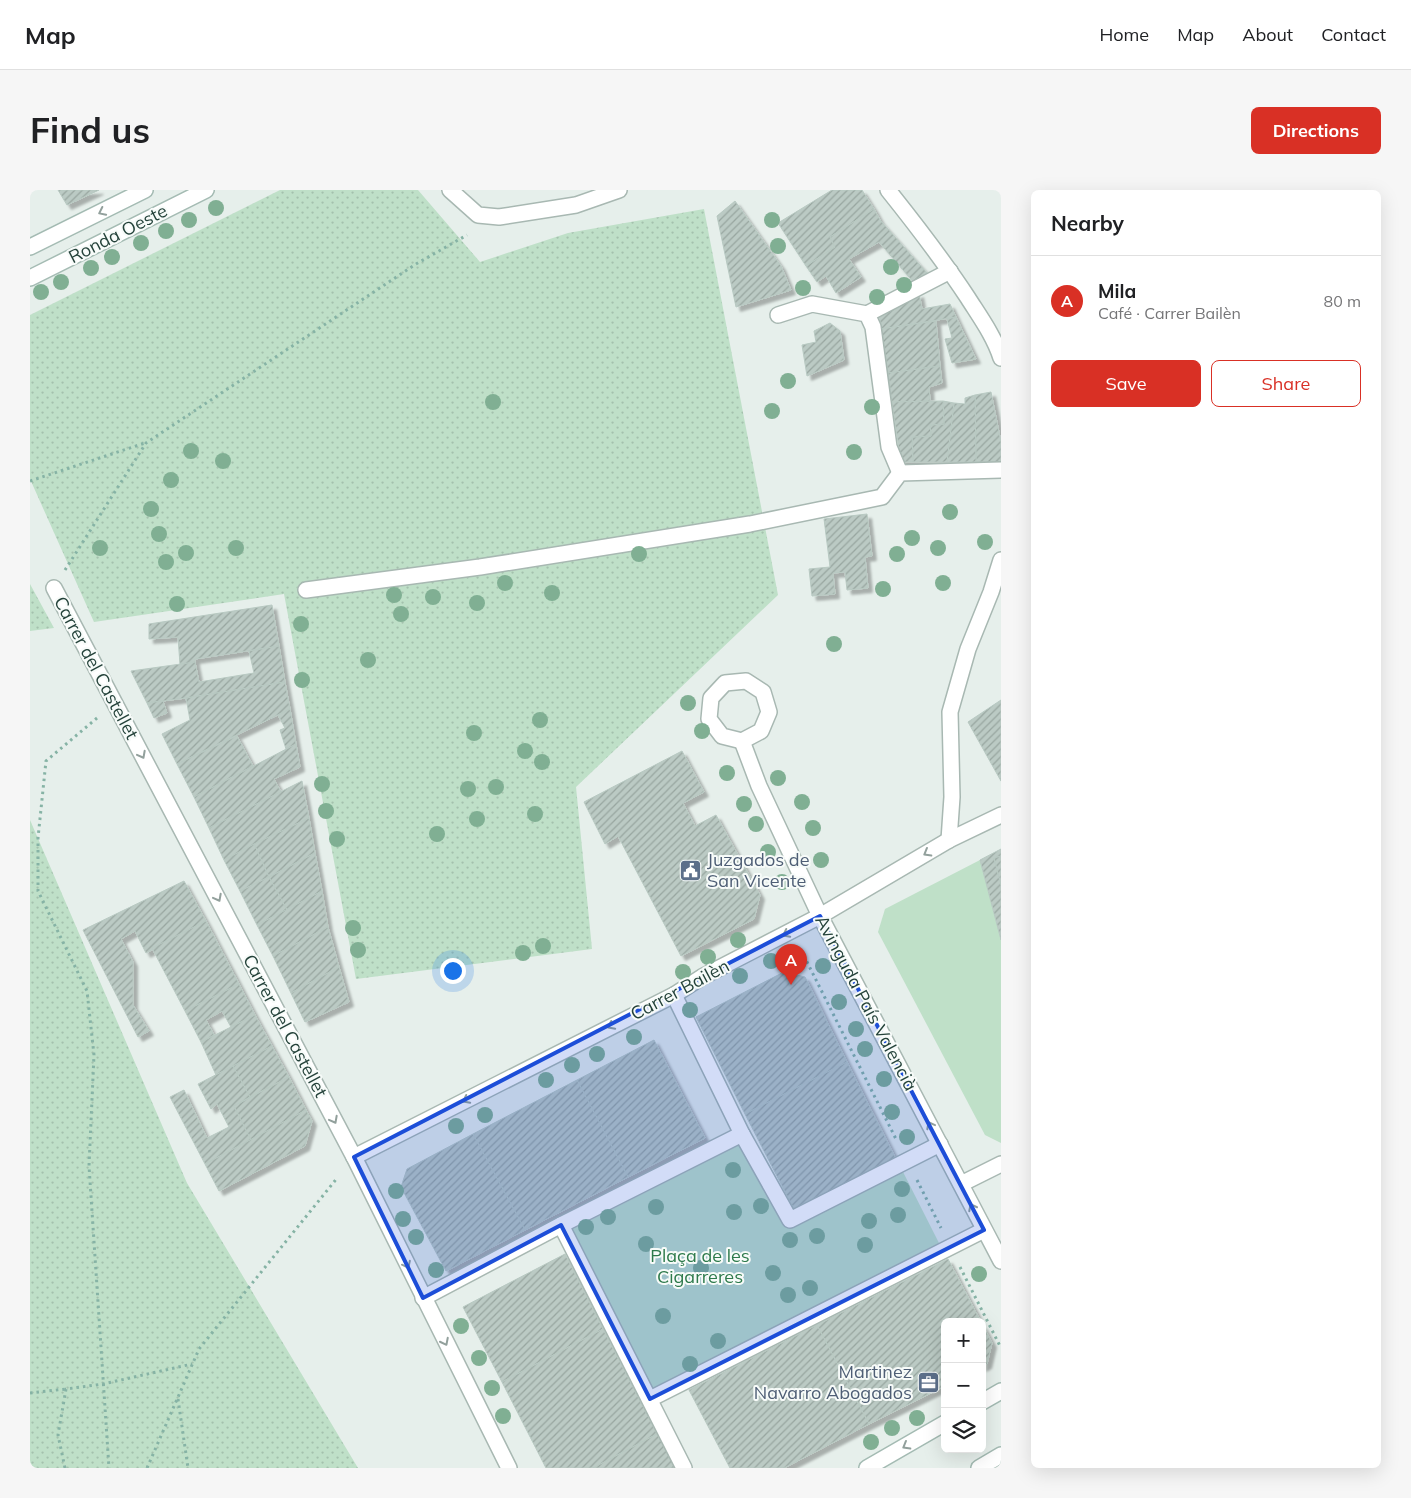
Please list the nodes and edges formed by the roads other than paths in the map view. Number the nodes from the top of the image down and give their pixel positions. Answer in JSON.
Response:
{"nodes":[{"id":1,"x":145,"y":190,"type":"edge"},
{"id":2,"x":206,"y":190,"type":"edge"},
{"id":3,"x":450,"y":190,"type":"edge"},
{"id":4,"x":619,"y":190,"type":"edge"},
{"id":5,"x":888,"y":190,"type":"edge"},
{"id":6,"x":30,"y":247,"type":"edge"},
{"id":7,"x":950,"y":271,"type":"junction"},
{"id":8,"x":30,"y":278,"type":"edge"},
{"id":9,"x":867,"y":314,"type":"junction"},
{"id":10,"x":778,"y":315,"type":"dead end"},
{"id":11,"x":1000,"y":351,"type":"edge"},
{"id":12,"x":1001,"y":470,"type":"edge"},
{"id":13,"x":900,"y":474,"type":"junction"},
{"id":14,"x":1001,"y":560,"type":"edge"},
{"id":15,"x":54,"y":588,"type":"road end"},
{"id":16,"x":306,"y":590,"type":"dead end"},
{"id":17,"x":742,"y":741,"type":"dead end"},
{"id":18,"x":1001,"y":815,"type":"edge"},
{"id":19,"x":949,"y":840,"type":"junction"},
{"id":20,"x":820,"y":916,"type":"junction"},
{"id":21,"x":674,"y":995,"type":"junction"},
{"id":22,"x":742,"y":1134,"type":"junction"},
{"id":23,"x":940,"y":1144,"type":"junction"},
{"id":24,"x":354,"y":1157,"type":"junction"},
{"id":25,"x":1001,"y":1164,"type":"edge"},
{"id":26,"x":961,"y":1184,"type":"junction"},
{"id":27,"x":561,"y":1225,"type":"junction"},
{"id":28,"x":984,"y":1230,"type":"junction"},
{"id":29,"x":1001,"y":1261,"type":"edge"},
{"id":30,"x":423,"y":1298,"type":"junction"},
{"id":31,"x":1001,"y":1391,"type":"edge"},
{"id":32,"x":650,"y":1399,"type":"junction"},
{"id":33,"x":986,"y":1400,"type":"edge"},
{"id":34,"x":941,"y":1426,"type":"edge"},
{"id":35,"x":1001,"y":1455,"type":"edge"},
{"id":36,"x":509,"y":1468,"type":"edge"},
{"id":37,"x":684,"y":1468,"type":"edge"},
{"id":38,"x":867,"y":1468,"type":"edge"},
{"id":39,"x":979,"y":1468,"type":"edge"}],
"edges":[{"from":1,"to":6,"type":"street","name":"Ronda Oeste","one_way":true},
{"from":2,"to":8,"type":"street","name":"Ronda Oeste"},
{"from":3,"to":4,"type":"street"},
{"from":5,"to":7,"type":"street"},
{"from":7,"to":9,"type":"street"},
{"from":7,"to":11,"type":"street"},
{"from":9,"to":10,"type":"street"},
{"from":9,"to":13,"type":"street"},
{"from":12,"to":13,"type":"street"},
{"from":13,"to":16,"type":"street"},
{"from":14,"to":19,"type":"street"},
{"from":15,"to":24,"type":"street","name":"Carrer del Castellet","one_way":true},
{"from":17,"to":20,"type":"street","name":"Avinguda País Valencià"},
{"from":18,"to":19,"type":"street","name":"Carrer Bailèn"},
{"from":19,"to":20,"type":"street","name":"Carrer Bailèn","one_way":true},
{"from":20,"to":21,"type":"street","name":"Carrer Bailèn","one_way":true},
{"from":23,"to":20,"type":"street","name":"Avinguda País Valencià","one_way":true},
{"from":21,"to":22,"type":"street"},
{"from":21,"to":24,"type":"street","name":"Carrer Bailèn","one_way":true},
{"from":22,"to":23,"type":"street"},
{"from":22,"to":27,"type":"street"},
{"from":23,"to":26,"type":"street","name":"Avinguda País Valencià"},
{"from":24,"to":30,"type":"street","name":"Carrer del Castellet","one_way":true},
{"from":25,"to":26,"type":"street"},
{"from":28,"to":26,"type":"street","name":"Avinguda País Valencià","one_way":true},
{"from":27,"to":30,"type":"street"},
{"from":27,"to":32,"type":"street"},
{"from":28,"to":29,"type":"street","name":"Avinguda País Valencià"},
{"from":28,"to":32,"type":"street"},
{"from":30,"to":36,"type":"street","name":"Carrer del Castellet","one_way":true},
{"from":31,"to":33,"type":"street"},
{"from":32,"to":37,"type":"street"},
{"from":34,"to":38,"type":"street","one_way":true},
{"from":35,"to":39,"type":"street"}]}
